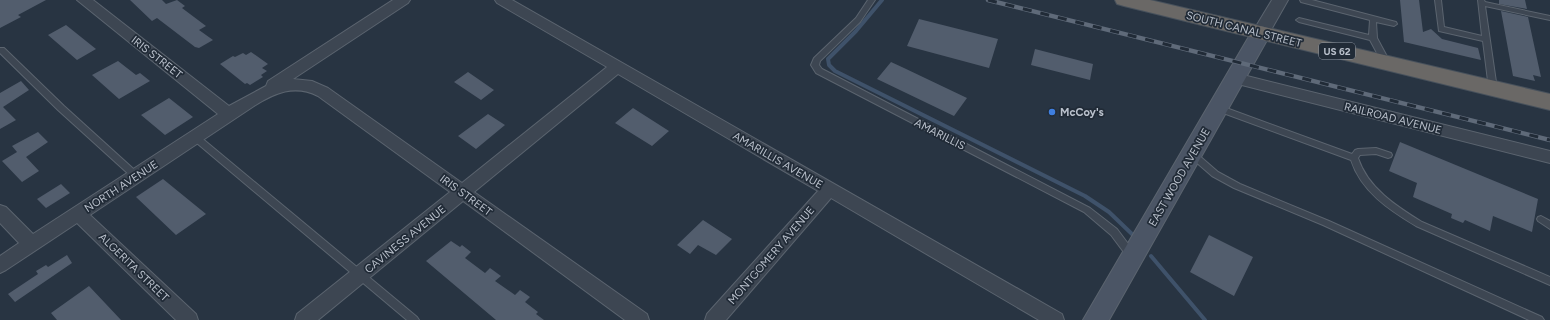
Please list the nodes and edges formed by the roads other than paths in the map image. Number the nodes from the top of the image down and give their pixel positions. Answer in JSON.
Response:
{"nodes":[{"id":1,"x":84,"y":0,"type":"edge"},
{"id":2,"x":403,"y":0,"type":"edge"},
{"id":3,"x":502,"y":0,"type":"edge"},
{"id":4,"x":872,"y":0,"type":"edge"},
{"id":5,"x":1280,"y":0,"type":"edge"},
{"id":6,"x":1303,"y":0,"type":"edge"},
{"id":7,"x":1438,"y":0,"type":"edge"},
{"id":8,"x":1130,"y":1,"type":"edge"},
{"id":9,"x":1481,"y":2,"type":"edge"},
{"id":10,"x":1373,"y":18,"type":"junction"},
{"id":11,"x":1550,"y":18,"type":"edge"},
{"id":12,"x":1299,"y":20,"type":"dead end"},
{"id":13,"x":1394,"y":24,"type":"dead end"},
{"id":14,"x":1262,"y":33,"type":"junction"},
{"id":15,"x":1374,"y":38,"type":"junction"},
{"id":16,"x":1486,"y":39,"type":"junction"},
{"id":17,"x":1,"y":50,"type":"dead end"},
{"id":18,"x":1388,"y":64,"type":"junction"},
{"id":19,"x":617,"y":67,"type":"junction"},
{"id":20,"x":1235,"y":78,"type":"junction"},
{"id":21,"x":286,"y":85,"type":"joint"},
{"id":22,"x":1493,"y":89,"type":"junction"},
{"id":23,"x":1550,"y":102,"type":"edge"},
{"id":24,"x":1218,"y":108,"type":"junction"},
{"id":25,"x":235,"y":110,"type":"junction"},
{"id":26,"x":195,"y":137,"type":"junction"},
{"id":27,"x":1192,"y":154,"type":"junction"},
{"id":28,"x":1388,"y":155,"type":"dead end"},
{"id":29,"x":1550,"y":157,"type":"edge"},
{"id":30,"x":1354,"y":158,"type":"junction"},
{"id":31,"x":136,"y":176,"type":"junction"},
{"id":32,"x":829,"y":189,"type":"junction"},
{"id":33,"x":462,"y":192,"type":"junction"},
{"id":34,"x":0,"y":212,"type":"edge"},
{"id":35,"x":78,"y":214,"type":"junction"},
{"id":36,"x":1540,"y":219,"type":"dead end"},
{"id":37,"x":1550,"y":224,"type":"edge"},
{"id":38,"x":31,"y":244,"type":"junction"},
{"id":39,"x":1132,"y":256,"type":"junction"},
{"id":40,"x":0,"y":265,"type":"edge"},
{"id":41,"x":360,"y":275,"type":"junction"},
{"id":42,"x":1550,"y":281,"type":"edge"},
{"id":43,"x":189,"y":320,"type":"edge"},
{"id":44,"x":304,"y":320,"type":"edge"},
{"id":45,"x":414,"y":320,"type":"edge"},
{"id":46,"x":640,"y":320,"type":"edge"},
{"id":47,"x":714,"y":320,"type":"edge"},
{"id":48,"x":1055,"y":320,"type":"edge"},
{"id":49,"x":1096,"y":320,"type":"edge"},
{"id":50,"x":1539,"y":320,"type":"edge"}],
"edges":[{"from":1,"to":25,"type":"street","name":"IRIS STREET"},
{"from":2,"to":25,"type":"street","name":"NORTH AVENUE"},
{"from":3,"to":19,"type":"street","name":"AMARILLIS AVENUE"},
{"from":4,"to":39,"type":"lane","name":"AMARILLIS"},
{"from":5,"to":14,"type":"street"},
{"from":6,"to":10,"type":"lane"},
{"from":7,"to":16,"type":"lane"},
{"from":8,"to":14,"type":"highway","name":"SOUTH CANAL STREET","number":"US 62"},
{"from":9,"to":11,"type":"lane"},
{"from":9,"to":16,"type":"lane"},
{"from":10,"to":13,"type":"lane"},
{"from":10,"to":15,"type":"lane"},
{"from":12,"to":15,"type":"lane"},
{"from":14,"to":18,"type":"highway","name":"SOUTH CANAL STREET","number":"US 62"},
{"from":14,"to":20,"type":"main road","name":"EAST WOOD AVENUE"},
{"from":15,"to":18,"type":"lane"},
{"from":16,"to":22,"type":"lane"},
{"from":17,"to":31,"type":"lane"},
{"from":18,"to":22,"type":"highway","name":"SOUTH CANAL STREET","number":"US 62"},
{"from":19,"to":32,"type":"street","name":"AMARILLIS AVENUE"},
{"from":19,"to":33,"type":"street","name":"CAVINESS AVENUE"},
{"from":20,"to":24,"type":"main road","name":"EAST WOOD AVENUE"},
{"from":20,"to":29,"type":"street","name":"RAILROAD AVENUE"},
{"from":21,"to":25,"type":"street","name":"NORTH AVENUE"},
{"from":21,"to":33,"type":"street","name":"IRIS STREET"},
{"from":22,"to":23,"type":"highway","name":"SOUTH CANAL STREET","number":"US 62"},
{"from":24,"to":27,"type":"main road","name":"EAST WOOD AVENUE"},
{"from":24,"to":30,"type":"lane"},
{"from":25,"to":26,"type":"street","name":"NORTH AVENUE"},
{"from":26,"to":31,"type":"street","name":"NORTH AVENUE"},
{"from":26,"to":41,"type":"lane"},
{"from":27,"to":39,"type":"main road","name":"EAST WOOD AVENUE"},
{"from":27,"to":50,"type":"lane"},
{"from":28,"to":30,"type":"lane"},
{"from":30,"to":42,"type":"lane"},
{"from":31,"to":35,"type":"street","name":"NORTH AVENUE"},
{"from":32,"to":47,"type":"street","name":"MONTGOMERY AVENUE"},
{"from":32,"to":48,"type":"street","name":"AMARILLIS AVENUE"},
{"from":33,"to":41,"type":"street","name":"CAVINESS AVENUE"},
{"from":33,"to":46,"type":"street","name":"IRIS STREET"},
{"from":34,"to":38,"type":"street"},
{"from":35,"to":38,"type":"street","name":"NORTH AVENUE"},
{"from":35,"to":43,"type":"street","name":"ALGERITA STREET"},
{"from":36,"to":37,"type":"lane"},
{"from":38,"to":40,"type":"street","name":"NORTH AVENUE"},
{"from":39,"to":49,"type":"main road","name":"EAST WOOD AVENUE"},
{"from":41,"to":44,"type":"street","name":"CAVINESS AVENUE"},
{"from":41,"to":45,"type":"lane"}]}
